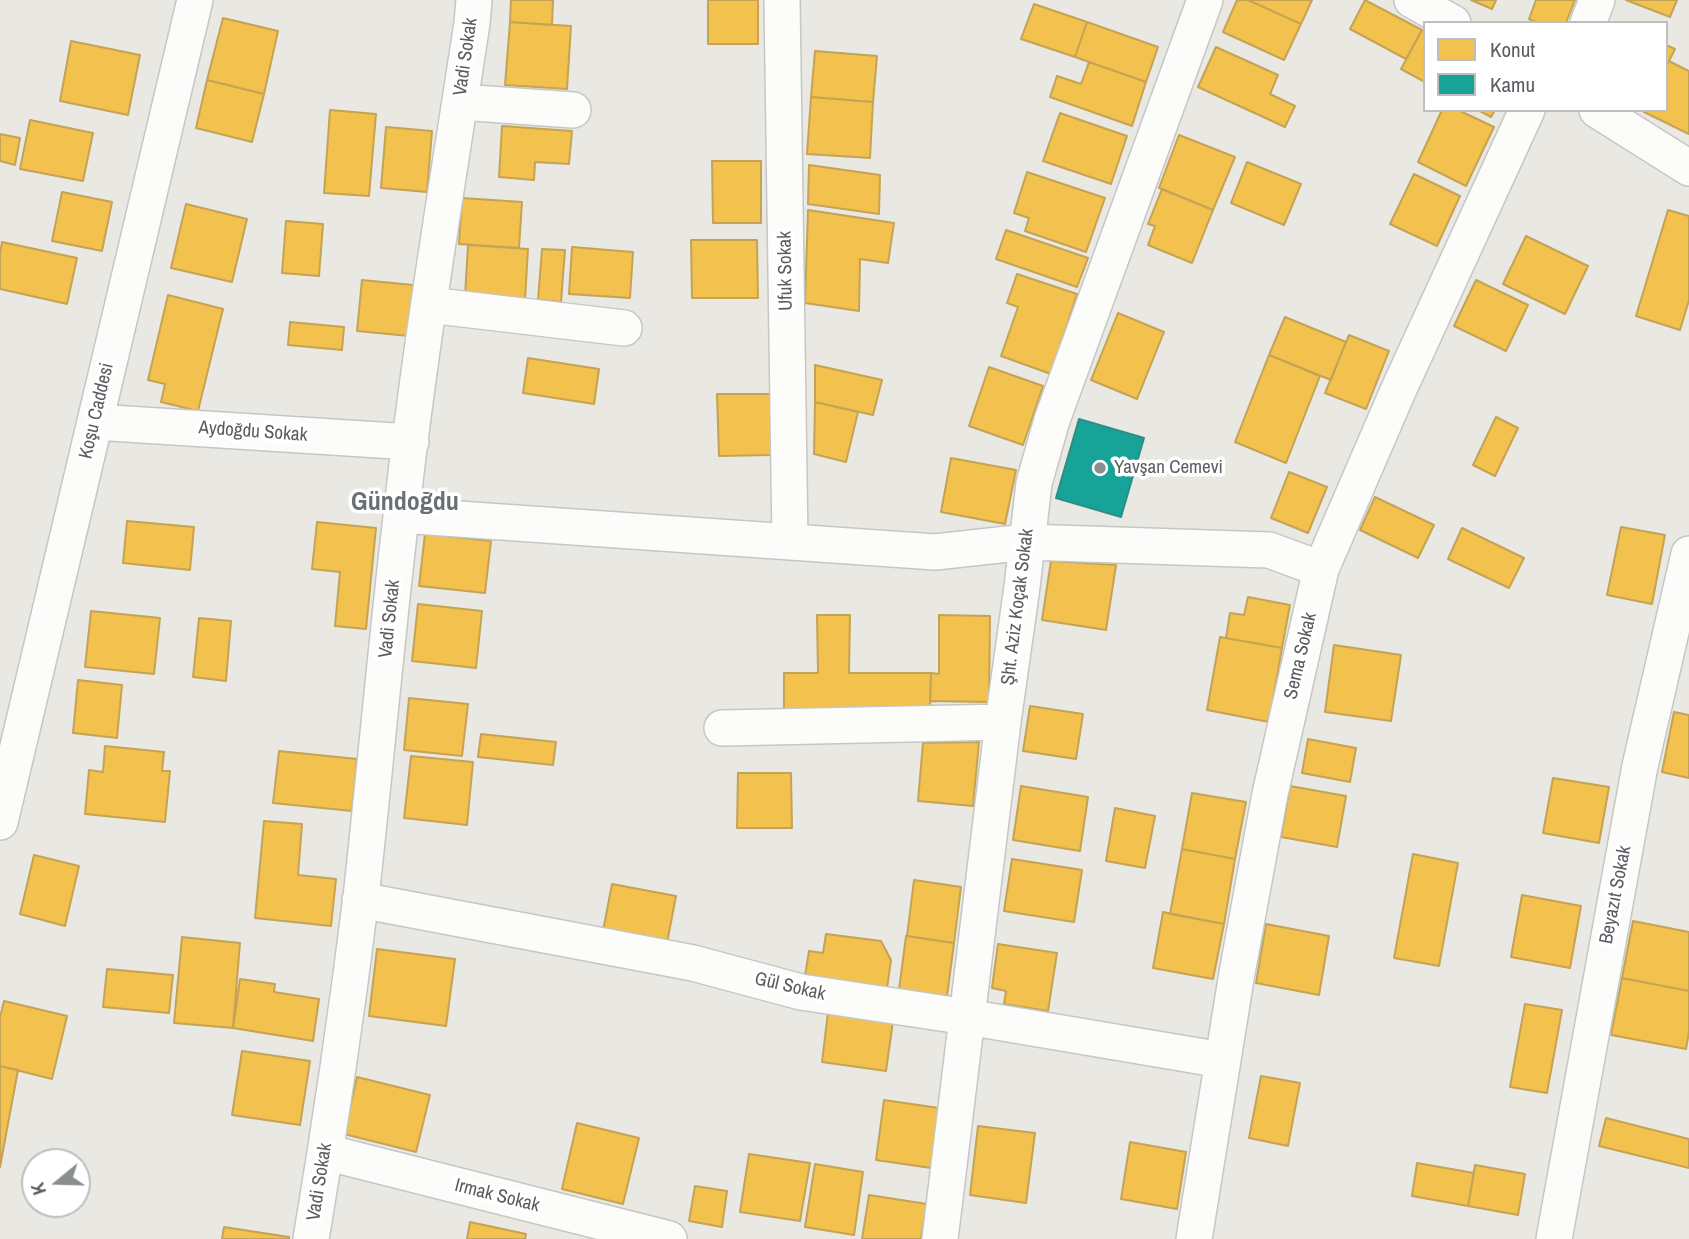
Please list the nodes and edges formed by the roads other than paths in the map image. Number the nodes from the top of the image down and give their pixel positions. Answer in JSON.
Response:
{"nodes":[{"id":1,"x":195,"y":0,"type":"edge"},
{"id":2,"x":474,"y":0,"type":"edge"},
{"id":3,"x":782,"y":0,"type":"edge"},
{"id":4,"x":1205,"y":0,"type":"edge"},
{"id":5,"x":1412,"y":0,"type":"edge"},
{"id":6,"x":1597,"y":0,"type":"edge"},
{"id":7,"x":1449,"y":21,"type":"edge"},
{"id":8,"x":1589,"y":21,"type":"edge"},
{"id":9,"x":460,"y":102,"type":"junction"},
{"id":10,"x":573,"y":110,"type":"dead end"},
{"id":11,"x":1526,"y":112,"type":"edge"},
{"id":12,"x":1600,"y":112,"type":"edge"},
{"id":13,"x":1689,"y":168,"type":"edge"},
{"id":14,"x":429,"y":305,"type":"junction"},
{"id":15,"x":624,"y":328,"type":"dead end"},
{"id":16,"x":94,"y":422,"type":"junction"},
{"id":17,"x":411,"y":442,"type":"junction"},
{"id":18,"x":401,"y":515,"type":"junction"},
{"id":19,"x":790,"y":542,"type":"junction"},
{"id":20,"x":1026,"y":542,"type":"junction"},
{"id":21,"x":1689,"y":554,"type":"edge"},
{"id":22,"x":1321,"y":569,"type":"junction"},
{"id":23,"x":1003,"y":722,"type":"junction"},
{"id":24,"x":722,"y":728,"type":"dead end"},
{"id":25,"x":0,"y":822,"type":"edge"},
{"id":26,"x":360,"y":900,"type":"junction"},
{"id":27,"x":967,"y":1017,"type":"junction"},
{"id":28,"x":1222,"y":1060,"type":"junction"},
{"id":29,"x":325,"y":1152,"type":"junction"},
{"id":30,"x":653,"y":1237,"type":"edge"},
{"id":31,"x":311,"y":1239,"type":"edge"},
{"id":32,"x":940,"y":1239,"type":"edge"},
{"id":33,"x":1194,"y":1239,"type":"edge"},
{"id":34,"x":1554,"y":1239,"type":"edge"}],
"edges":[{"from":1,"to":16,"type":"street","name":"Koşu Caddesi"},
{"from":2,"to":9,"type":"street","name":"Vadi Sokak"},
{"from":3,"to":19,"type":"street","name":"Ufuk Sokak"},
{"from":4,"to":20,"type":"street","name":"Şht. Aziz Koçak Sokak"},
{"from":5,"to":7,"type":"street"},
{"from":6,"to":8,"type":"street"},
{"from":9,"to":10,"type":"street"},
{"from":9,"to":14,"type":"street","name":"Vadi Sokak"},
{"from":11,"to":22,"type":"street","name":"Sema Sokak"},
{"from":12,"to":13,"type":"street"},
{"from":14,"to":15,"type":"street"},
{"from":14,"to":17,"type":"street","name":"Vadi Sokak"},
{"from":16,"to":17,"type":"street","name":"Aydoğdu Sokak"},
{"from":16,"to":25,"type":"street","name":"Koşu Caddesi"},
{"from":17,"to":18,"type":"street","name":"Vadi Sokak"},
{"from":18,"to":19,"type":"street"},
{"from":18,"to":26,"type":"street","name":"Vadi Sokak"},
{"from":19,"to":20,"type":"street"},
{"from":20,"to":22,"type":"street"},
{"from":20,"to":23,"type":"street","name":"Şht. Aziz Koçak Sokak"},
{"from":21,"to":34,"type":"street","name":"Beyazıt Sokak"},
{"from":22,"to":28,"type":"street","name":"Sema Sokak"},
{"from":23,"to":24,"type":"street"},
{"from":23,"to":27,"type":"street","name":"Şht. Aziz Koçak Sokak"},
{"from":26,"to":27,"type":"street","name":"Gül Sokak"},
{"from":26,"to":29,"type":"street","name":"Vadi Sokak"},
{"from":27,"to":28,"type":"street","name":"Gül Sokak"},
{"from":27,"to":32,"type":"street","name":"Şht. Aziz Koçak Sokak"},
{"from":28,"to":33,"type":"street","name":"Sema Sokak"},
{"from":29,"to":30,"type":"street","name":"Irmak Sokak"},
{"from":29,"to":31,"type":"street","name":"Vadi Sokak"}]}
